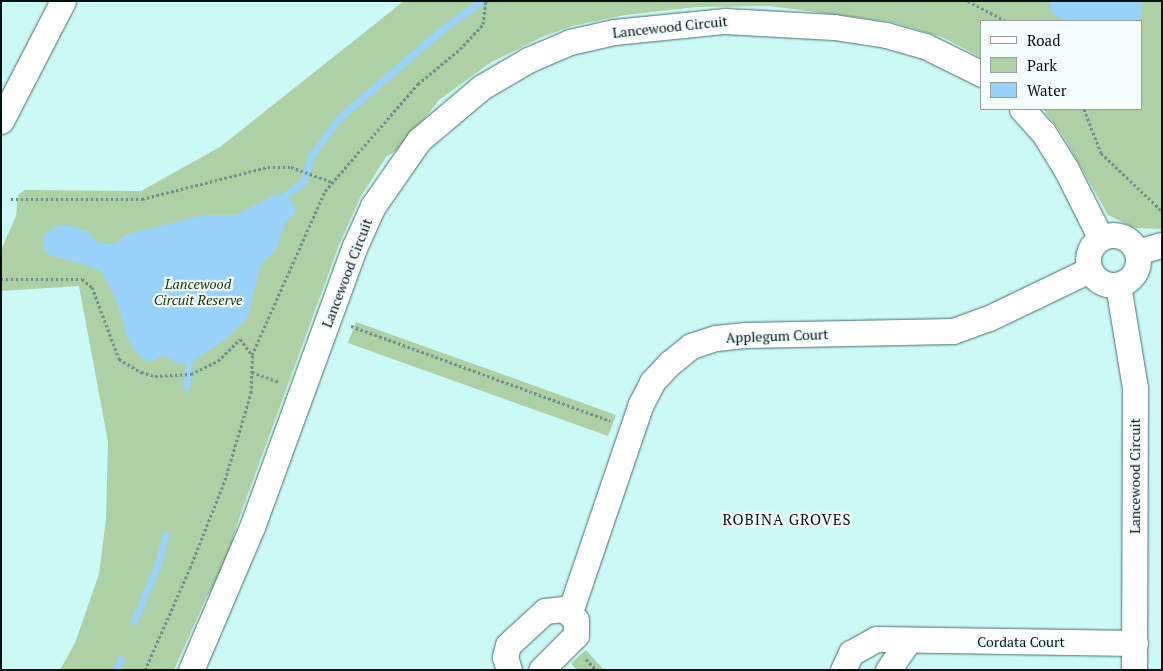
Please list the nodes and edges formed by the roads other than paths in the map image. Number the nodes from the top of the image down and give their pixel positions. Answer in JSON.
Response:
{"nodes":[{"id":1,"x":63,"y":1,"type":"edge"},
{"id":2,"x":980,"y":73,"type":"edge"},
{"id":3,"x":1023,"y":110,"type":"edge"},
{"id":4,"x":1,"y":121,"type":"edge"},
{"id":5,"x":1100,"y":237,"type":"junction"},
{"id":6,"x":1162,"y":245,"type":"edge"},
{"id":7,"x":1137,"y":252,"type":"junction"},
{"id":8,"x":1089,"y":270,"type":"junction"},
{"id":9,"x":1118,"y":285,"type":"junction"},
{"id":10,"x":570,"y":612,"type":"junction"},
{"id":11,"x":908,"y":641,"type":"junction"},
{"id":12,"x":1135,"y":643,"type":"junction"},
{"id":13,"x":191,"y":670,"type":"edge"},
{"id":14,"x":509,"y":670,"type":"edge"},
{"id":15,"x":541,"y":670,"type":"edge"},
{"id":16,"x":843,"y":670,"type":"edge"},
{"id":17,"x":888,"y":670,"type":"edge"},
{"id":18,"x":1134,"y":670,"type":"edge"}],
"edges":[{"from":1,"to":4,"type":"street"},
{"from":2,"to":13,"type":"street","name":"Lancewood Circuit"},
{"from":3,"to":5,"type":"street"},
{"from":5,"to":7,"type":"street"},
{"from":5,"to":8,"type":"street"},
{"from":6,"to":7,"type":"street"},
{"from":7,"to":9,"type":"street"},
{"from":8,"to":9,"type":"street"},
{"from":8,"to":10,"type":"street","name":"Applegum Court"},
{"from":9,"to":12,"type":"street","name":"Lancewood Circuit"},
{"from":10,"to":14,"type":"street"},
{"from":10,"to":15,"type":"street"},
{"from":11,"to":12,"type":"street","name":"Cordata Court"},
{"from":11,"to":16,"type":"street","name":"Cordata Court"},
{"from":11,"to":17,"type":"street"},
{"from":12,"to":18,"type":"street","name":"Lancewood Circuit"}]}
